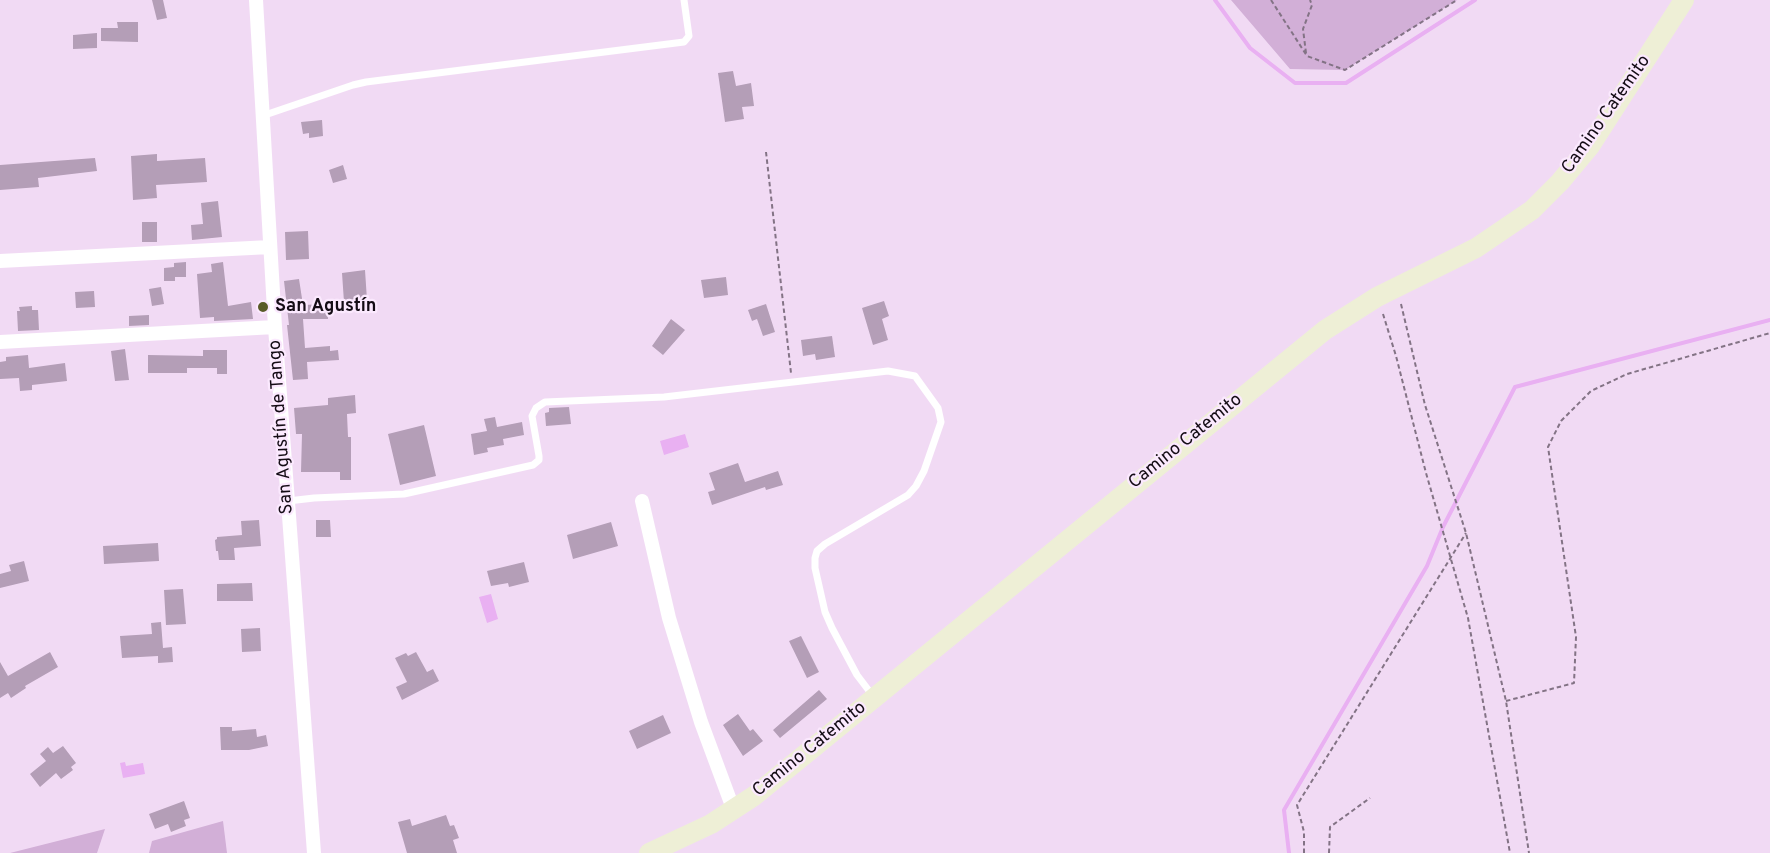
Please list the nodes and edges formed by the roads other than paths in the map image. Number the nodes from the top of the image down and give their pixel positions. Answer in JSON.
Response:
{"nodes":[{"id":1,"x":256,"y":0,"type":"edge"},
{"id":2,"x":684,"y":0,"type":"edge"},
{"id":3,"x":1684,"y":0,"type":"edge"},
{"id":4,"x":262,"y":116,"type":"junction"},
{"id":5,"x":270,"y":247,"type":"junction"},
{"id":6,"x":0,"y":261,"type":"edge"},
{"id":7,"x":275,"y":327,"type":"junction"},
{"id":8,"x":0,"y":342,"type":"edge"},
{"id":9,"x":287,"y":501,"type":"junction"},
{"id":10,"x":642,"y":501,"type":"dead end"},
{"id":11,"x":875,"y":698,"type":"junction"},
{"id":12,"x":734,"y":811,"type":"junction"},
{"id":13,"x":314,"y":853,"type":"edge"},
{"id":14,"x":649,"y":853,"type":"edge"}],
"edges":[{"from":1,"to":4,"type":"street","name":"San Agustín de Tango"},
{"from":2,"to":4,"type":"lane"},
{"from":3,"to":11,"type":"main road","name":"Camino Catemito"},
{"from":4,"to":5,"type":"street","name":"San Agustín de Tango"},
{"from":5,"to":6,"type":"street"},
{"from":5,"to":7,"type":"street","name":"San Agustín de Tango"},
{"from":7,"to":8,"type":"street"},
{"from":7,"to":9,"type":"street","name":"San Agustín de Tango"},
{"from":9,"to":11,"type":"lane"},
{"from":9,"to":13,"type":"street","name":"San Agustín de Tango"},
{"from":10,"to":12,"type":"street"},
{"from":11,"to":12,"type":"main road","name":"Camino Catemito"},
{"from":12,"to":14,"type":"main road","name":"Camino Catemito"}]}
